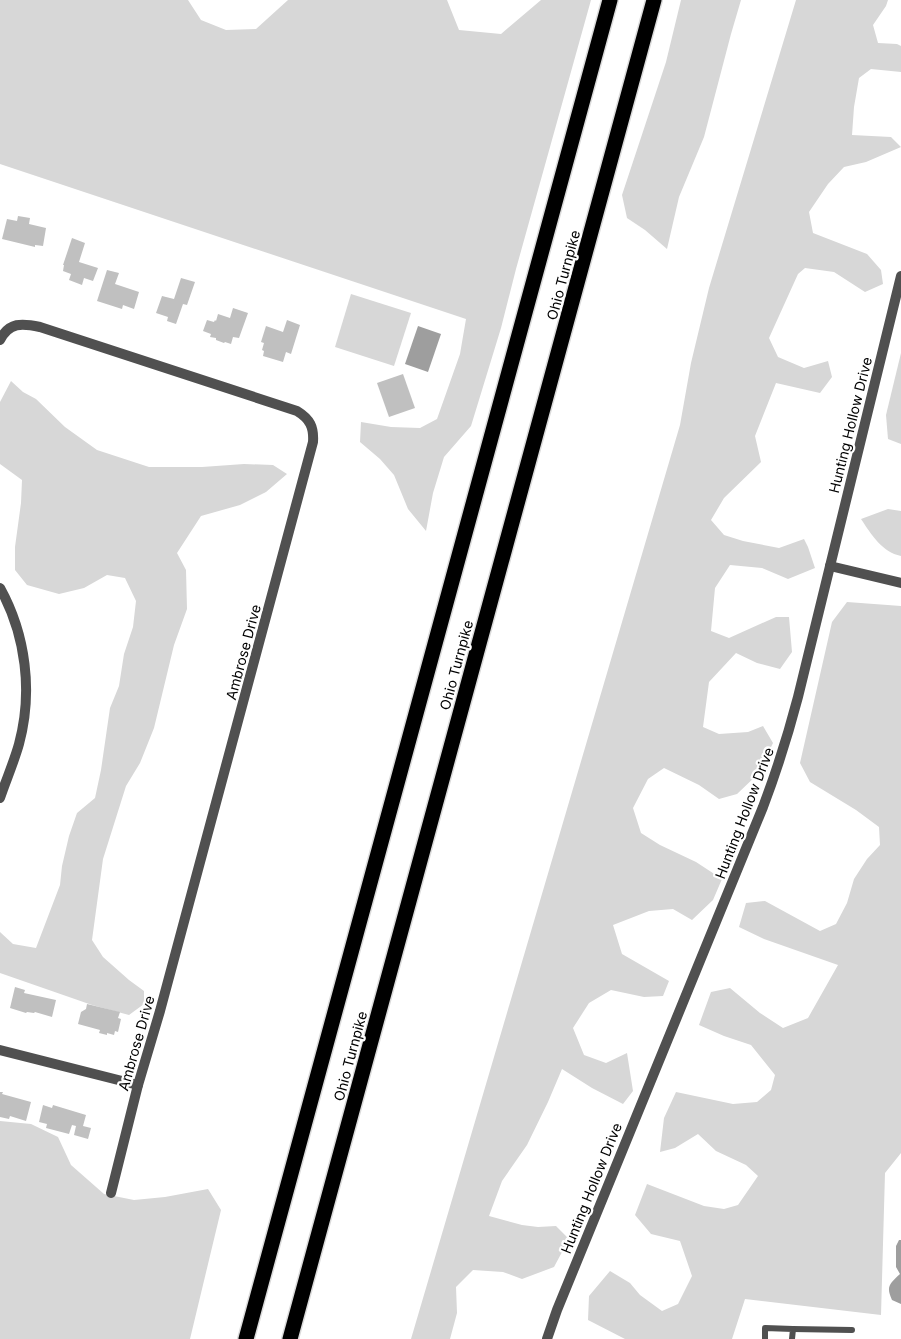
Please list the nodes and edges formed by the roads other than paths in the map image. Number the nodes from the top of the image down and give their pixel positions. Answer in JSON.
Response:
{"nodes":[{"id":1,"x":610,"y":0,"type":"edge"},
{"id":2,"x":654,"y":0,"type":"edge"},
{"id":3,"x":901,"y":276,"type":"edge"},
{"id":4,"x":0,"y":340,"type":"edge"},
{"id":5,"x":830,"y":566,"type":"junction"},
{"id":6,"x":901,"y":583,"type":"edge"},
{"id":7,"x":0,"y":588,"type":"edge"},
{"id":8,"x":0,"y":798,"type":"edge"},
{"id":9,"x":0,"y":1050,"type":"edge"},
{"id":10,"x":138,"y":1085,"type":"junction"},
{"id":11,"x":110,"y":1193,"type":"dead end"},
{"id":12,"x":793,"y":1329,"type":"junction"},
{"id":13,"x":852,"y":1330,"type":"dead end"},
{"id":14,"x":246,"y":1339,"type":"edge"},
{"id":15,"x":290,"y":1339,"type":"edge"},
{"id":16,"x":547,"y":1339,"type":"edge"},
{"id":17,"x":765,"y":1339,"type":"edge"},
{"id":18,"x":792,"y":1339,"type":"edge"}],
"edges":[{"from":1,"to":14,"type":"highway","name":"Ohio Turnpike"},
{"from":2,"to":15,"type":"highway","name":"Ohio Turnpike"},
{"from":3,"to":5,"type":"street","name":"Hunting Hollow Drive"},
{"from":4,"to":10,"type":"street","name":"Ambrose Drive"},
{"from":5,"to":6,"type":"street"},
{"from":5,"to":16,"type":"street","name":"Hunting Hollow Drive"},
{"from":7,"to":8,"type":"street"},
{"from":9,"to":10,"type":"street"},
{"from":10,"to":11,"type":"street","name":"Ambrose Drive"},
{"from":12,"to":13,"type":"lane"},
{"from":12,"to":17,"type":"lane"},
{"from":12,"to":18,"type":"lane"}]}
